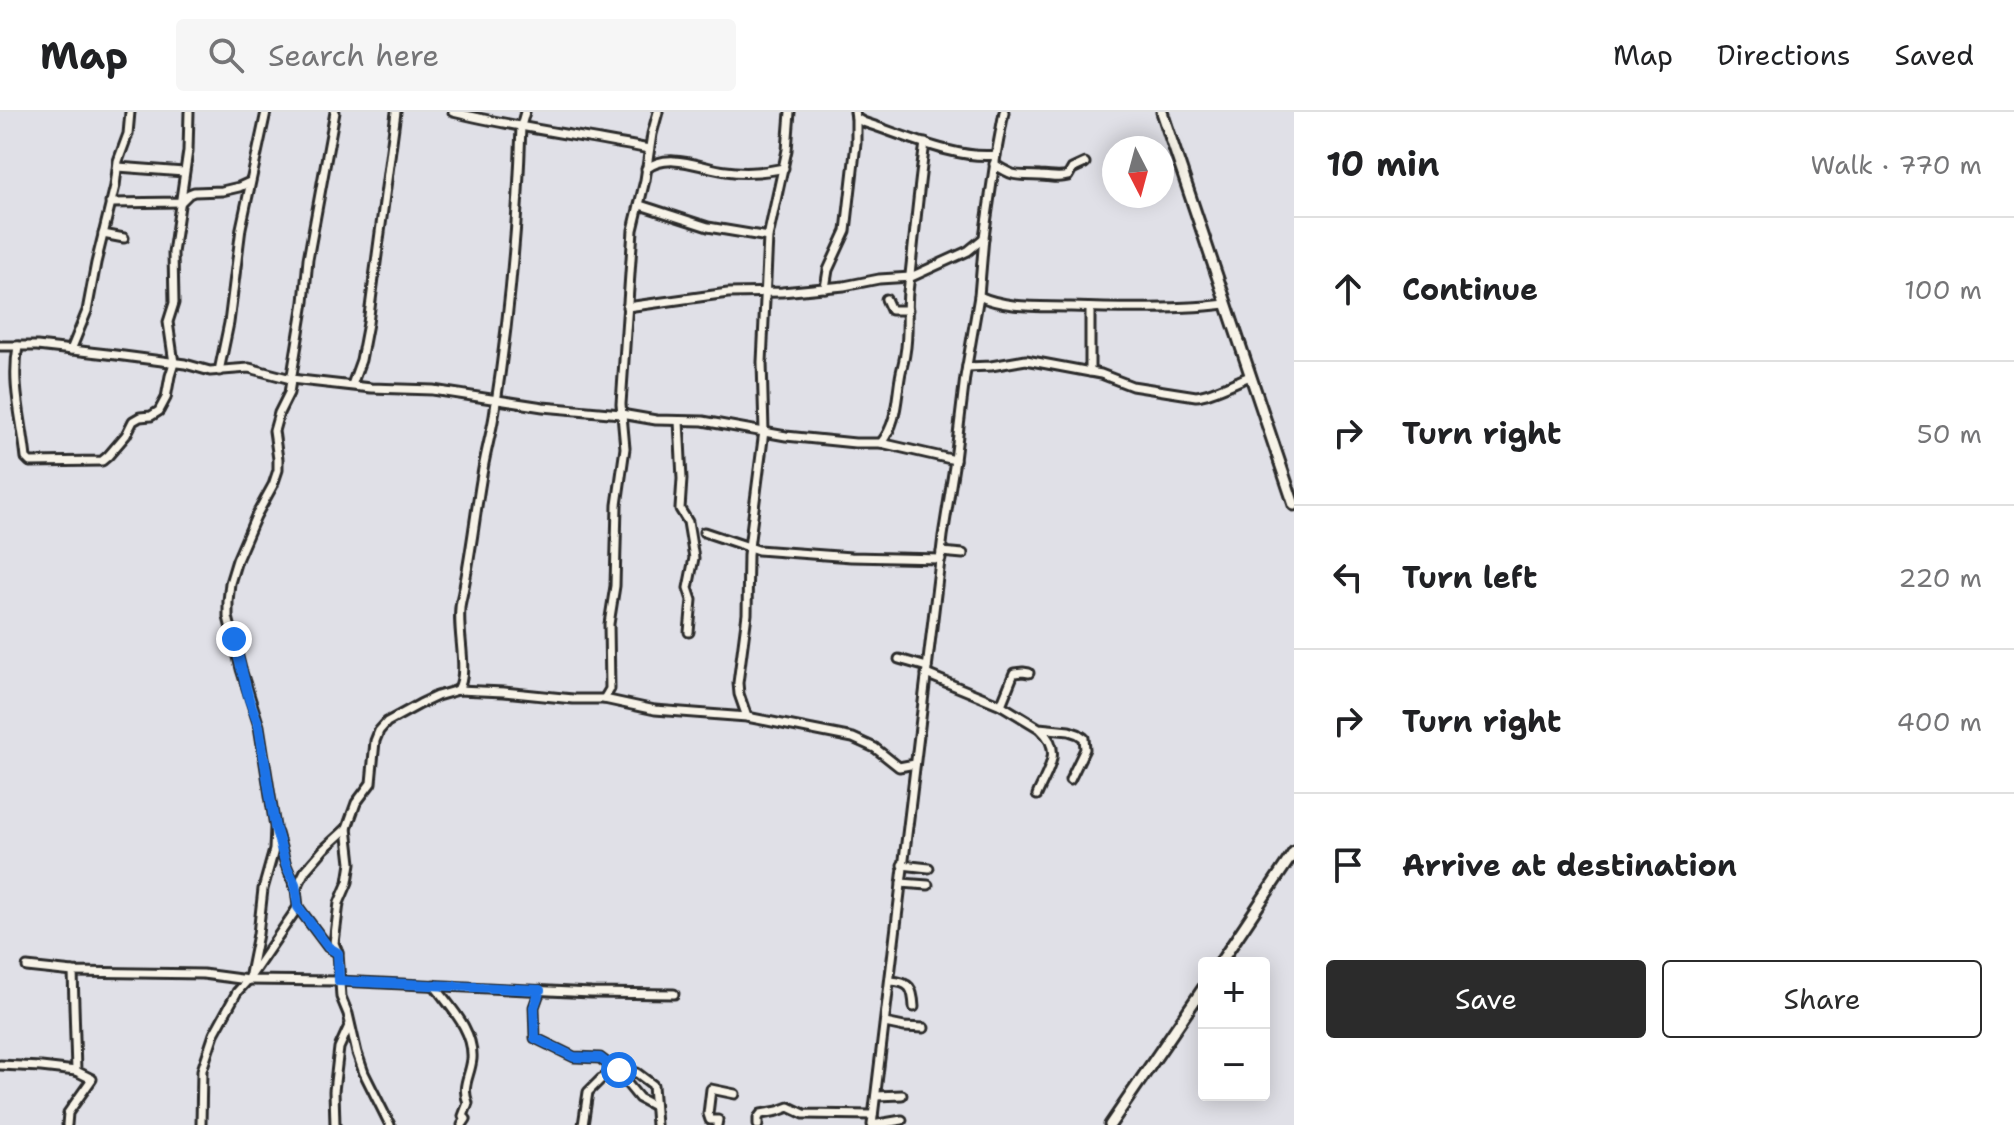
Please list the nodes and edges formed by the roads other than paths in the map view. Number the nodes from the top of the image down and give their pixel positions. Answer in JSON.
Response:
{"nodes":[{"id":1,"x":130,"y":112,"type":"edge"},
{"id":2,"x":189,"y":112,"type":"edge"},
{"id":3,"x":266,"y":112,"type":"edge"},
{"id":4,"x":335,"y":112,"type":"edge"},
{"id":5,"x":396,"y":112,"type":"edge"},
{"id":6,"x":453,"y":112,"type":"edge"},
{"id":7,"x":525,"y":112,"type":"edge"},
{"id":8,"x":658,"y":112,"type":"edge"},
{"id":9,"x":790,"y":112,"type":"edge"},
{"id":10,"x":1004,"y":112,"type":"edge"},
{"id":11,"x":468,"y":114,"type":"edge"},
{"id":12,"x":1161,"y":114,"type":"edge"},
{"id":13,"x":855,"y":115,"type":"edge"},
{"id":14,"x":521,"y":126,"type":"junction"},
{"id":15,"x":925,"y":143,"type":"junction"},
{"id":16,"x":649,"y":149,"type":"junction"},
{"id":17,"x":995,"y":160,"type":"junction"},
{"id":18,"x":1085,"y":163,"type":"dead end"},
{"id":19,"x":118,"y":167,"type":"junction"},
{"id":20,"x":784,"y":168,"type":"junction"},
{"id":21,"x":646,"y":169,"type":"junction"},
{"id":22,"x":184,"y":172,"type":"junction"},
{"id":23,"x":250,"y":182,"type":"junction"},
{"id":24,"x":181,"y":202,"type":"junction"},
{"id":25,"x":110,"y":203,"type":"junction"},
{"id":26,"x":640,"y":205,"type":"junction"},
{"id":27,"x":103,"y":234,"type":"junction"},
{"id":28,"x":768,"y":237,"type":"junction"},
{"id":29,"x":984,"y":237,"type":"junction"},
{"id":30,"x":124,"y":238,"type":"dead end"},
{"id":31,"x":911,"y":277,"type":"junction"},
{"id":32,"x":825,"y":288,"type":"junction"},
{"id":33,"x":765,"y":293,"type":"junction"},
{"id":34,"x":979,"y":296,"type":"junction"},
{"id":35,"x":886,"y":299,"type":"dead end"},
{"id":36,"x":1226,"y":304,"type":"junction"},
{"id":37,"x":627,"y":307,"type":"junction"},
{"id":38,"x":1090,"y":308,"type":"junction"},
{"id":39,"x":908,"y":310,"type":"junction"},
{"id":40,"x":0,"y":346,"type":"edge"},
{"id":41,"x":18,"y":346,"type":"junction"},
{"id":42,"x":71,"y":350,"type":"junction"},
{"id":43,"x":174,"y":363,"type":"junction"},
{"id":44,"x":967,"y":367,"type":"junction"},
{"id":45,"x":219,"y":371,"type":"junction"},
{"id":46,"x":1090,"y":372,"type":"junction"},
{"id":47,"x":1250,"y":376,"type":"junction"},
{"id":48,"x":291,"y":379,"type":"junction"},
{"id":49,"x":352,"y":385,"type":"junction"},
{"id":50,"x":496,"y":399,"type":"junction"},
{"id":51,"x":621,"y":414,"type":"junction"},
{"id":52,"x":679,"y":421,"type":"junction"},
{"id":53,"x":764,"y":431,"type":"junction"},
{"id":54,"x":881,"y":443,"type":"junction"},
{"id":55,"x":955,"y":460,"type":"junction"},
{"id":56,"x":1294,"y":505,"type":"edge"},
{"id":57,"x":704,"y":532,"type":"dead end"},
{"id":58,"x":750,"y":547,"type":"junction"},
{"id":59,"x":963,"y":554,"type":"dead end"},
{"id":60,"x":941,"y":556,"type":"junction"},
{"id":61,"x":689,"y":632,"type":"dead end"},
{"id":62,"x":899,"y":659,"type":"dead end"},
{"id":63,"x":926,"y":671,"type":"junction"},
{"id":64,"x":1029,"y":673,"type":"dead end"},
{"id":65,"x":458,"y":690,"type":"junction"},
{"id":66,"x":604,"y":699,"type":"junction"},
{"id":67,"x":1001,"y":705,"type":"junction"},
{"id":68,"x":747,"y":717,"type":"junction"},
{"id":69,"x":1039,"y":728,"type":"junction"},
{"id":70,"x":915,"y":764,"type":"junction"},
{"id":71,"x":1070,"y":780,"type":"dead end"},
{"id":72,"x":1037,"y":795,"type":"dead end"},
{"id":73,"x":275,"y":827,"type":"junction"},
{"id":74,"x":347,"y":828,"type":"junction"},
{"id":75,"x":1294,"y":852,"type":"edge"},
{"id":76,"x":902,"y":865,"type":"junction"},
{"id":77,"x":929,"y":868,"type":"dead end"},
{"id":78,"x":901,"y":883,"type":"junction"},
{"id":79,"x":928,"y":885,"type":"dead end"},
{"id":80,"x":296,"y":889,"type":"junction"},
{"id":81,"x":298,"y":907,"type":"junction"},
{"id":82,"x":338,"y":953,"type":"junction"},
{"id":83,"x":1224,"y":957,"type":"edge"},
{"id":84,"x":27,"y":967,"type":"dead end"},
{"id":85,"x":73,"y":972,"type":"junction"},
{"id":86,"x":248,"y":980,"type":"junction"},
{"id":87,"x":339,"y":981,"type":"junction"},
{"id":88,"x":890,"y":981,"type":"junction"},
{"id":89,"x":434,"y":985,"type":"junction"},
{"id":90,"x":540,"y":990,"type":"junction"},
{"id":91,"x":674,"y":994,"type":"dead end"},
{"id":92,"x":1198,"y":996,"type":"edge"},
{"id":93,"x":914,"y":1007,"type":"dead end"},
{"id":94,"x":885,"y":1023,"type":"junction"},
{"id":95,"x":349,"y":1026,"type":"junction"},
{"id":96,"x":924,"y":1028,"type":"dead end"},
{"id":97,"x":0,"y":1065,"type":"edge"},
{"id":98,"x":76,"y":1071,"type":"junction"},
{"id":99,"x":617,"y":1071,"type":"junction"},
{"id":100,"x":735,"y":1094,"type":"dead end"},
{"id":101,"x":902,"y":1095,"type":"dead end"},
{"id":102,"x":876,"y":1096,"type":"junction"},
{"id":103,"x":654,"y":1106,"type":"junction"},
{"id":104,"x":873,"y":1115,"type":"junction"},
{"id":105,"x":902,"y":1120,"type":"dead end"},
{"id":106,"x":67,"y":1125,"type":"edge"},
{"id":107,"x":201,"y":1125,"type":"edge"},
{"id":108,"x":335,"y":1125,"type":"edge"},
{"id":109,"x":390,"y":1125,"type":"edge"},
{"id":110,"x":462,"y":1125,"type":"edge"},
{"id":111,"x":583,"y":1125,"type":"edge"},
{"id":112,"x":656,"y":1125,"type":"edge"},
{"id":113,"x":717,"y":1125,"type":"edge"},
{"id":114,"x":758,"y":1125,"type":"edge"},
{"id":115,"x":1110,"y":1125,"type":"edge"}],
"edges":[{"from":1,"to":19,"type":"street"},
{"from":2,"to":22,"type":"street"},
{"from":3,"to":23,"type":"street"},
{"from":4,"to":48,"type":"street"},
{"from":5,"to":49,"type":"street"},
{"from":6,"to":11,"type":"street"},
{"from":7,"to":14,"type":"street"},
{"from":8,"to":16,"type":"street"},
{"from":9,"to":20,"type":"street"},
{"from":10,"to":17,"type":"street"},
{"from":11,"to":14,"type":"street"},
{"from":12,"to":36,"type":"street"},
{"from":13,"to":15,"type":"street"},
{"from":13,"to":32,"type":"street"},
{"from":14,"to":16,"type":"street"},
{"from":14,"to":50,"type":"street"},
{"from":15,"to":17,"type":"street"},
{"from":15,"to":31,"type":"street"},
{"from":16,"to":21,"type":"street"},
{"from":17,"to":18,"type":"street"},
{"from":17,"to":29,"type":"street"},
{"from":19,"to":22,"type":"street"},
{"from":19,"to":25,"type":"street"},
{"from":20,"to":21,"type":"street"},
{"from":20,"to":28,"type":"street"},
{"from":21,"to":26,"type":"street"},
{"from":22,"to":24,"type":"street"},
{"from":23,"to":24,"type":"street"},
{"from":23,"to":45,"type":"street"},
{"from":24,"to":25,"type":"street"},
{"from":24,"to":43,"type":"street"},
{"from":25,"to":27,"type":"street"},
{"from":26,"to":28,"type":"street"},
{"from":26,"to":37,"type":"street"},
{"from":27,"to":30,"type":"street"},
{"from":27,"to":42,"type":"street"},
{"from":28,"to":33,"type":"street"},
{"from":29,"to":31,"type":"street"},
{"from":29,"to":34,"type":"street"},
{"from":31,"to":32,"type":"street"},
{"from":31,"to":39,"type":"street"},
{"from":32,"to":33,"type":"street"},
{"from":33,"to":37,"type":"street"},
{"from":33,"to":53,"type":"street"},
{"from":34,"to":38,"type":"street"},
{"from":34,"to":44,"type":"street"},
{"from":35,"to":39,"type":"street"},
{"from":36,"to":38,"type":"street"},
{"from":36,"to":47,"type":"street"},
{"from":37,"to":51,"type":"street"},
{"from":38,"to":46,"type":"street"},
{"from":39,"to":54,"type":"street"},
{"from":40,"to":41,"type":"street"},
{"from":41,"to":42,"type":"street"},
{"from":41,"to":43,"type":"street"},
{"from":42,"to":43,"type":"street"},
{"from":43,"to":45,"type":"street"},
{"from":44,"to":46,"type":"street"},
{"from":44,"to":55,"type":"street"},
{"from":45,"to":48,"type":"street"},
{"from":46,"to":47,"type":"street"},
{"from":47,"to":56,"type":"street"},
{"from":48,"to":49,"type":"street"},
{"from":48,"to":73,"type":"street"},
{"from":49,"to":50,"type":"street"},
{"from":50,"to":51,"type":"street"},
{"from":50,"to":65,"type":"street"},
{"from":51,"to":52,"type":"street"},
{"from":51,"to":66,"type":"street"},
{"from":52,"to":53,"type":"street"},
{"from":52,"to":61,"type":"street"},
{"from":53,"to":54,"type":"street"},
{"from":53,"to":58,"type":"street"},
{"from":54,"to":55,"type":"street"},
{"from":55,"to":60,"type":"street"},
{"from":57,"to":58,"type":"street"},
{"from":58,"to":60,"type":"street"},
{"from":58,"to":68,"type":"street"},
{"from":59,"to":60,"type":"street"},
{"from":60,"to":63,"type":"street"},
{"from":62,"to":63,"type":"street"},
{"from":63,"to":67,"type":"street"},
{"from":63,"to":70,"type":"street"},
{"from":64,"to":67,"type":"street"},
{"from":65,"to":66,"type":"street"},
{"from":65,"to":74,"type":"street"},
{"from":66,"to":68,"type":"street"},
{"from":67,"to":69,"type":"street"},
{"from":68,"to":70,"type":"street"},
{"from":69,"to":71,"type":"street"},
{"from":69,"to":72,"type":"street"},
{"from":70,"to":76,"type":"street"},
{"from":73,"to":80,"type":"street"},
{"from":73,"to":86,"type":"street"},
{"from":74,"to":80,"type":"street"},
{"from":74,"to":82,"type":"street"},
{"from":75,"to":83,"type":"street"},
{"from":76,"to":77,"type":"street"},
{"from":76,"to":78,"type":"street"},
{"from":78,"to":79,"type":"street"},
{"from":78,"to":88,"type":"street"},
{"from":80,"to":81,"type":"street"},
{"from":81,"to":82,"type":"street"},
{"from":81,"to":86,"type":"street"},
{"from":82,"to":87,"type":"street"},
{"from":84,"to":85,"type":"street"},
{"from":85,"to":86,"type":"street"},
{"from":85,"to":98,"type":"street"},
{"from":86,"to":87,"type":"street"},
{"from":86,"to":107,"type":"street"},
{"from":87,"to":89,"type":"street"},
{"from":87,"to":95,"type":"street"},
{"from":88,"to":93,"type":"street"},
{"from":88,"to":94,"type":"street"},
{"from":89,"to":90,"type":"street"},
{"from":89,"to":110,"type":"street"},
{"from":90,"to":91,"type":"street"},
{"from":90,"to":99,"type":"street"},
{"from":92,"to":115,"type":"street"},
{"from":94,"to":96,"type":"street"},
{"from":94,"to":102,"type":"street"},
{"from":95,"to":108,"type":"street"},
{"from":95,"to":109,"type":"street"},
{"from":97,"to":98,"type":"street"},
{"from":98,"to":106,"type":"street"},
{"from":99,"to":103,"type":"street"},
{"from":99,"to":103,"type":"street"},
{"from":99,"to":111,"type":"street"},
{"from":100,"to":113,"type":"street"},
{"from":101,"to":102,"type":"street"},
{"from":102,"to":104,"type":"street"},
{"from":103,"to":112,"type":"street"},
{"from":104,"to":105,"type":"street"},
{"from":104,"to":114,"type":"street"}]}
